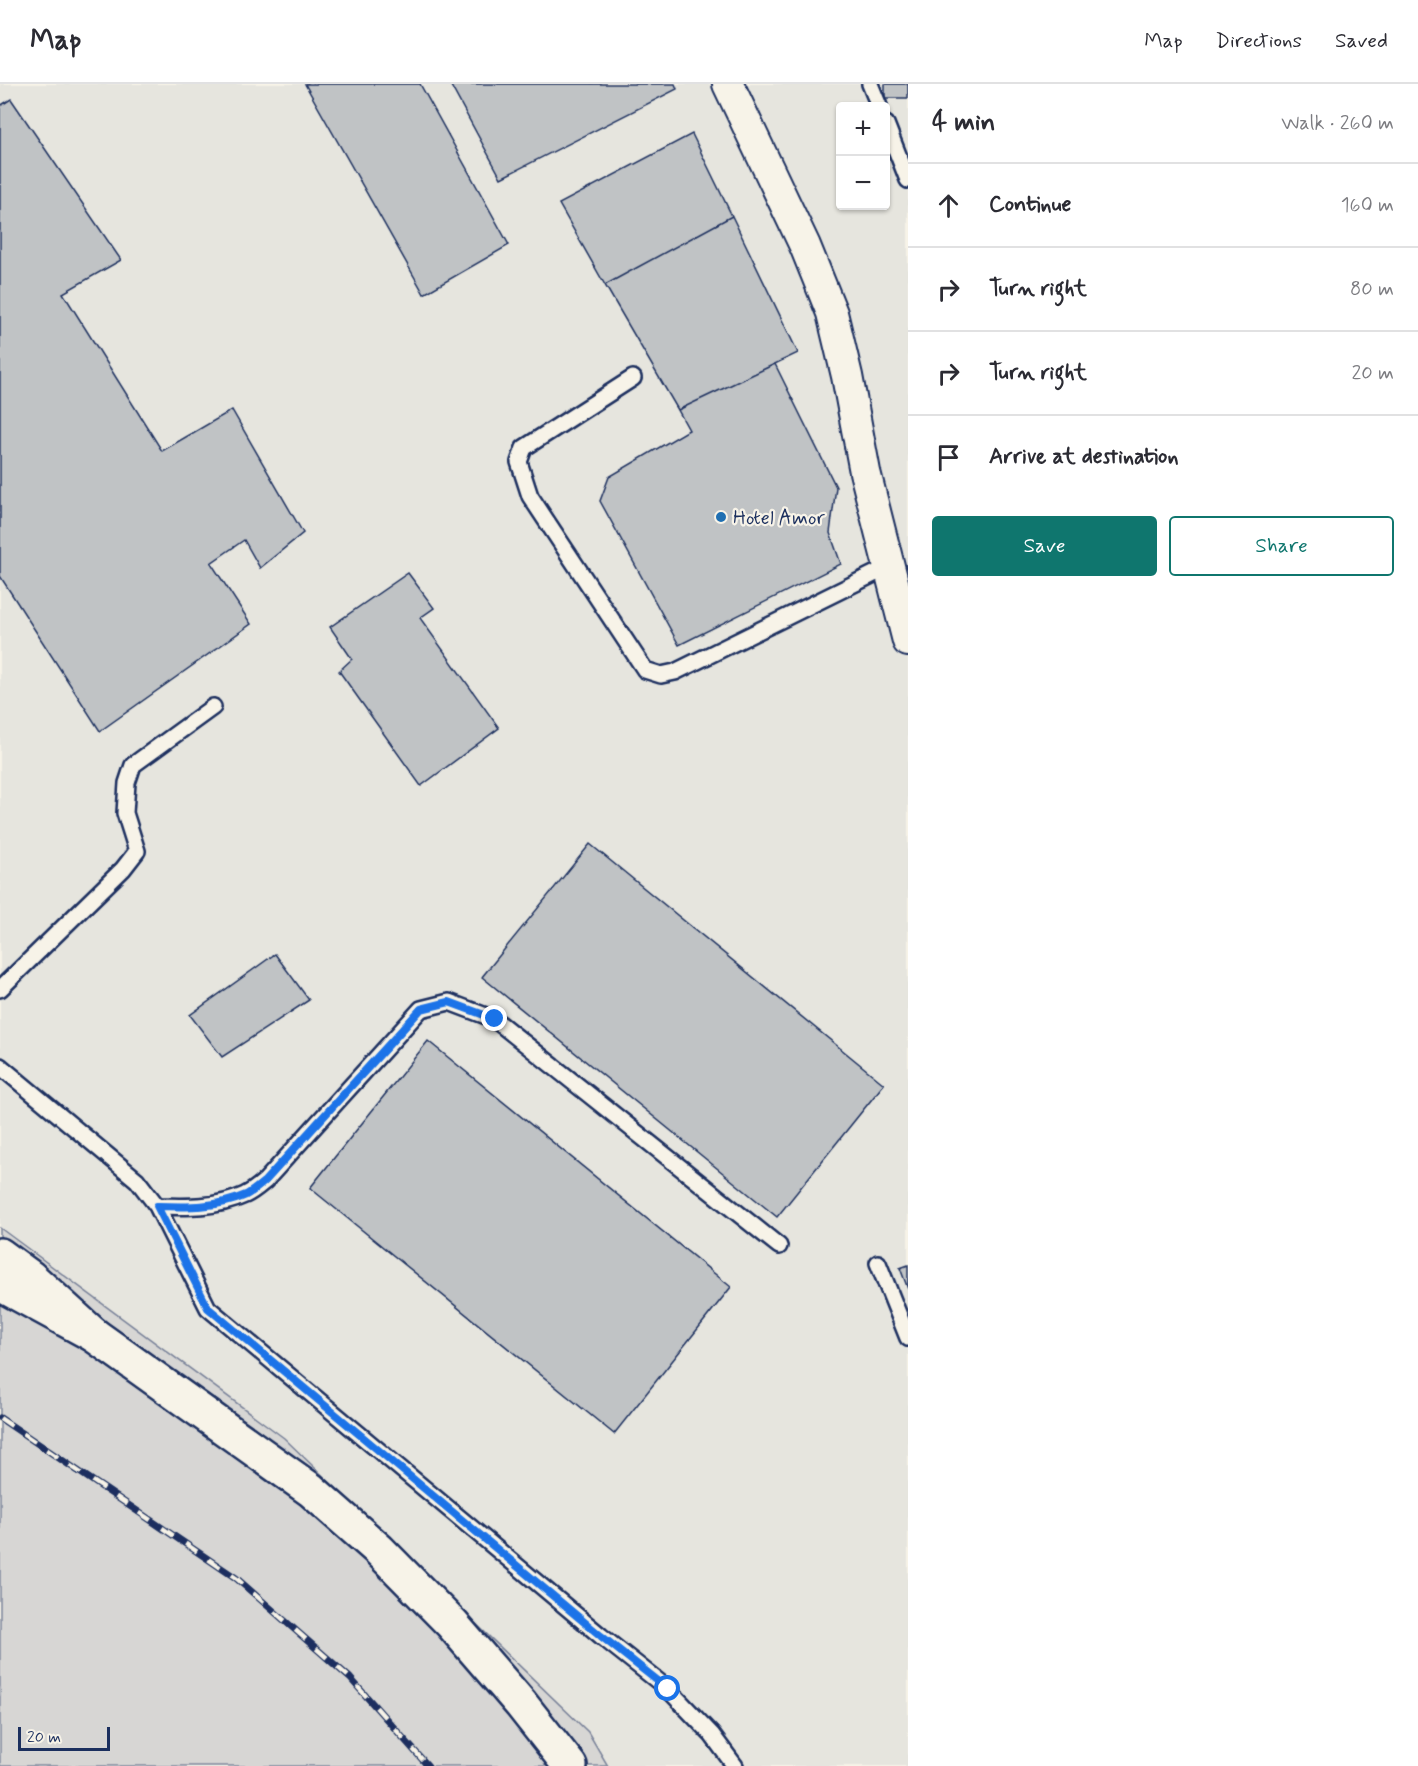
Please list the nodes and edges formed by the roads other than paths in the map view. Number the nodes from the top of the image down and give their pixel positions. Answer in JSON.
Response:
{"nodes":[{"id":1,"x":728,"y":84,"type":"edge"},
{"id":2,"x":870,"y":84,"type":"edge"},
{"id":3,"x":877,"y":102,"type":"edge"},
{"id":4,"x":890,"y":136,"type":"edge"},
{"id":5,"x":908,"y":180,"type":"edge"},
{"id":6,"x":633,"y":378,"type":"dead end"},
{"id":7,"x":888,"y":567,"type":"junction"},
{"id":8,"x":908,"y":642,"type":"edge"},
{"id":9,"x":213,"y":707,"type":"dead end"},
{"id":10,"x":0,"y":989,"type":"edge"},
{"id":11,"x":0,"y":1066,"type":"edge"},
{"id":12,"x":157,"y":1206,"type":"junction"},
{"id":13,"x":779,"y":1246,"type":"dead end"},
{"id":14,"x":0,"y":1255,"type":"edge"},
{"id":15,"x":878,"y":1263,"type":"dead end"},
{"id":16,"x":0,"y":1284,"type":"edge"},
{"id":17,"x":94,"y":1335,"type":"junction"},
{"id":18,"x":908,"y":1338,"type":"edge"},
{"id":19,"x":570,"y":1766,"type":"edge"},
{"id":20,"x":735,"y":1766,"type":"edge"}],
"edges":[{"from":1,"to":7,"type":"street"},
{"from":2,"to":3,"type":"lane"},
{"from":4,"to":5,"type":"lane"},
{"from":6,"to":7,"type":"lane"},
{"from":7,"to":8,"type":"street"},
{"from":9,"to":10,"type":"lane"},
{"from":11,"to":12,"type":"lane"},
{"from":12,"to":13,"type":"lane"},
{"from":12,"to":20,"type":"lane"},
{"from":14,"to":17,"type":"main road"},
{"from":15,"to":18,"type":"lane"},
{"from":16,"to":17,"type":"main road"},
{"from":17,"to":19,"type":"main road"}]}
